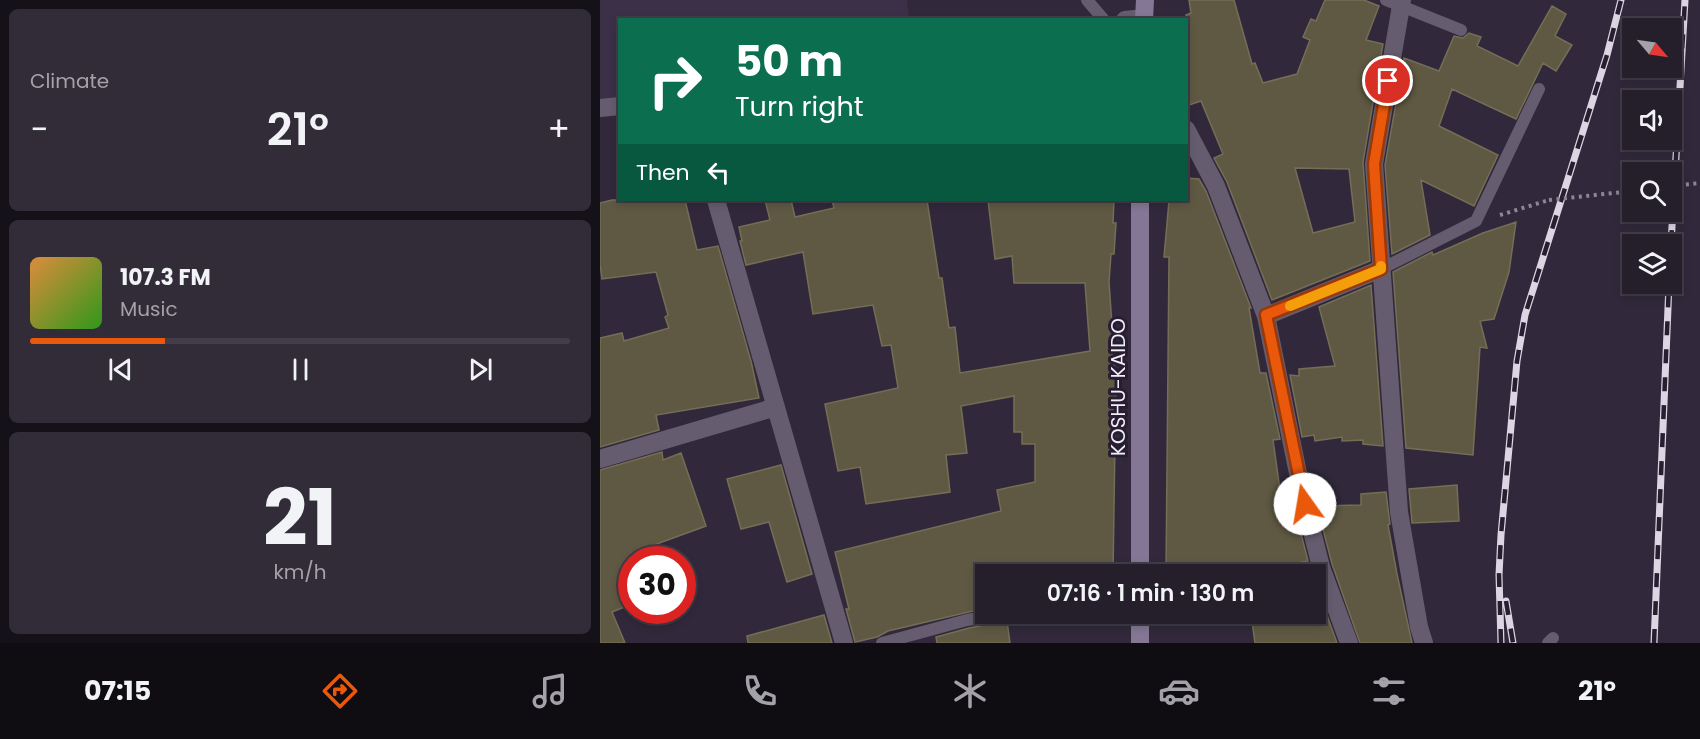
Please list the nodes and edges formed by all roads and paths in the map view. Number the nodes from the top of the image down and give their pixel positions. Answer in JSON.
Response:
{"nodes":[{"id":1,"x":1087,"y":0,"type":"edge"},
{"id":2,"x":1397,"y":2,"type":"edge"},
{"id":3,"x":1144,"y":12,"type":"edge"},
{"id":4,"x":1102,"y":18,"type":"edge"},
{"id":5,"x":1130,"y":18,"type":"edge"},
{"id":6,"x":1461,"y":30,"type":"dead end"},
{"id":7,"x":1539,"y":89,"type":"dead end"},
{"id":8,"x":618,"y":106,"type":"edge"},
{"id":9,"x":600,"y":108,"type":"edge"},
{"id":10,"x":1188,"y":133,"type":"edge"},
{"id":11,"x":1700,"y":183,"type":"edge"},
{"id":12,"x":1682,"y":185,"type":"edge"},
{"id":13,"x":1622,"y":191,"type":"edge"},
{"id":14,"x":716,"y":201,"type":"edge"},
{"id":15,"x":1140,"y":201,"type":"edge"},
{"id":16,"x":1503,"y":214,"type":"dead end"},
{"id":17,"x":1381,"y":269,"type":"junction"},
{"id":18,"x":1266,"y":315,"type":"junction"},
{"id":19,"x":776,"y":407,"type":"junction"},
{"id":20,"x":600,"y":459,"type":"edge"},
{"id":21,"x":1140,"y":564,"type":"edge"},
{"id":22,"x":1320,"y":564,"type":"edge"},
{"id":23,"x":1326,"y":581,"type":"edge"},
{"id":24,"x":975,"y":619,"type":"edge"},
{"id":25,"x":1140,"y":624,"type":"edge"},
{"id":26,"x":843,"y":643,"type":"edge"},
{"id":27,"x":882,"y":643,"type":"edge"},
{"id":28,"x":1140,"y":643,"type":"edge"},
{"id":29,"x":1348,"y":643,"type":"edge"},
{"id":30,"x":1424,"y":643,"type":"edge"}],
"edges":[{"from":1,"to":4,"type":"lane"},
{"from":2,"to":6,"type":"lane"},
{"from":2,"to":17,"type":"street"},
{"from":3,"to":5,"type":"street"},
{"from":7,"to":17,"type":"lane"},
{"from":8,"to":9,"type":"street"},
{"from":10,"to":18,"type":"street"},
{"from":11,"to":12,"type":"path","bridge":true},
{"from":13,"to":16,"type":"path","bridge":true},
{"from":14,"to":19,"type":"street"},
{"from":15,"to":21,"type":"street","name":"KOSHU-KAIDO"},
{"from":17,"to":18,"type":"street"},
{"from":17,"to":30,"type":"street"},
{"from":18,"to":22,"type":"street"},
{"from":19,"to":20,"type":"street"},
{"from":19,"to":26,"type":"street"},
{"from":23,"to":29,"type":"street"},
{"from":24,"to":27,"type":"lane"},
{"from":25,"to":28,"type":"street"}]}
